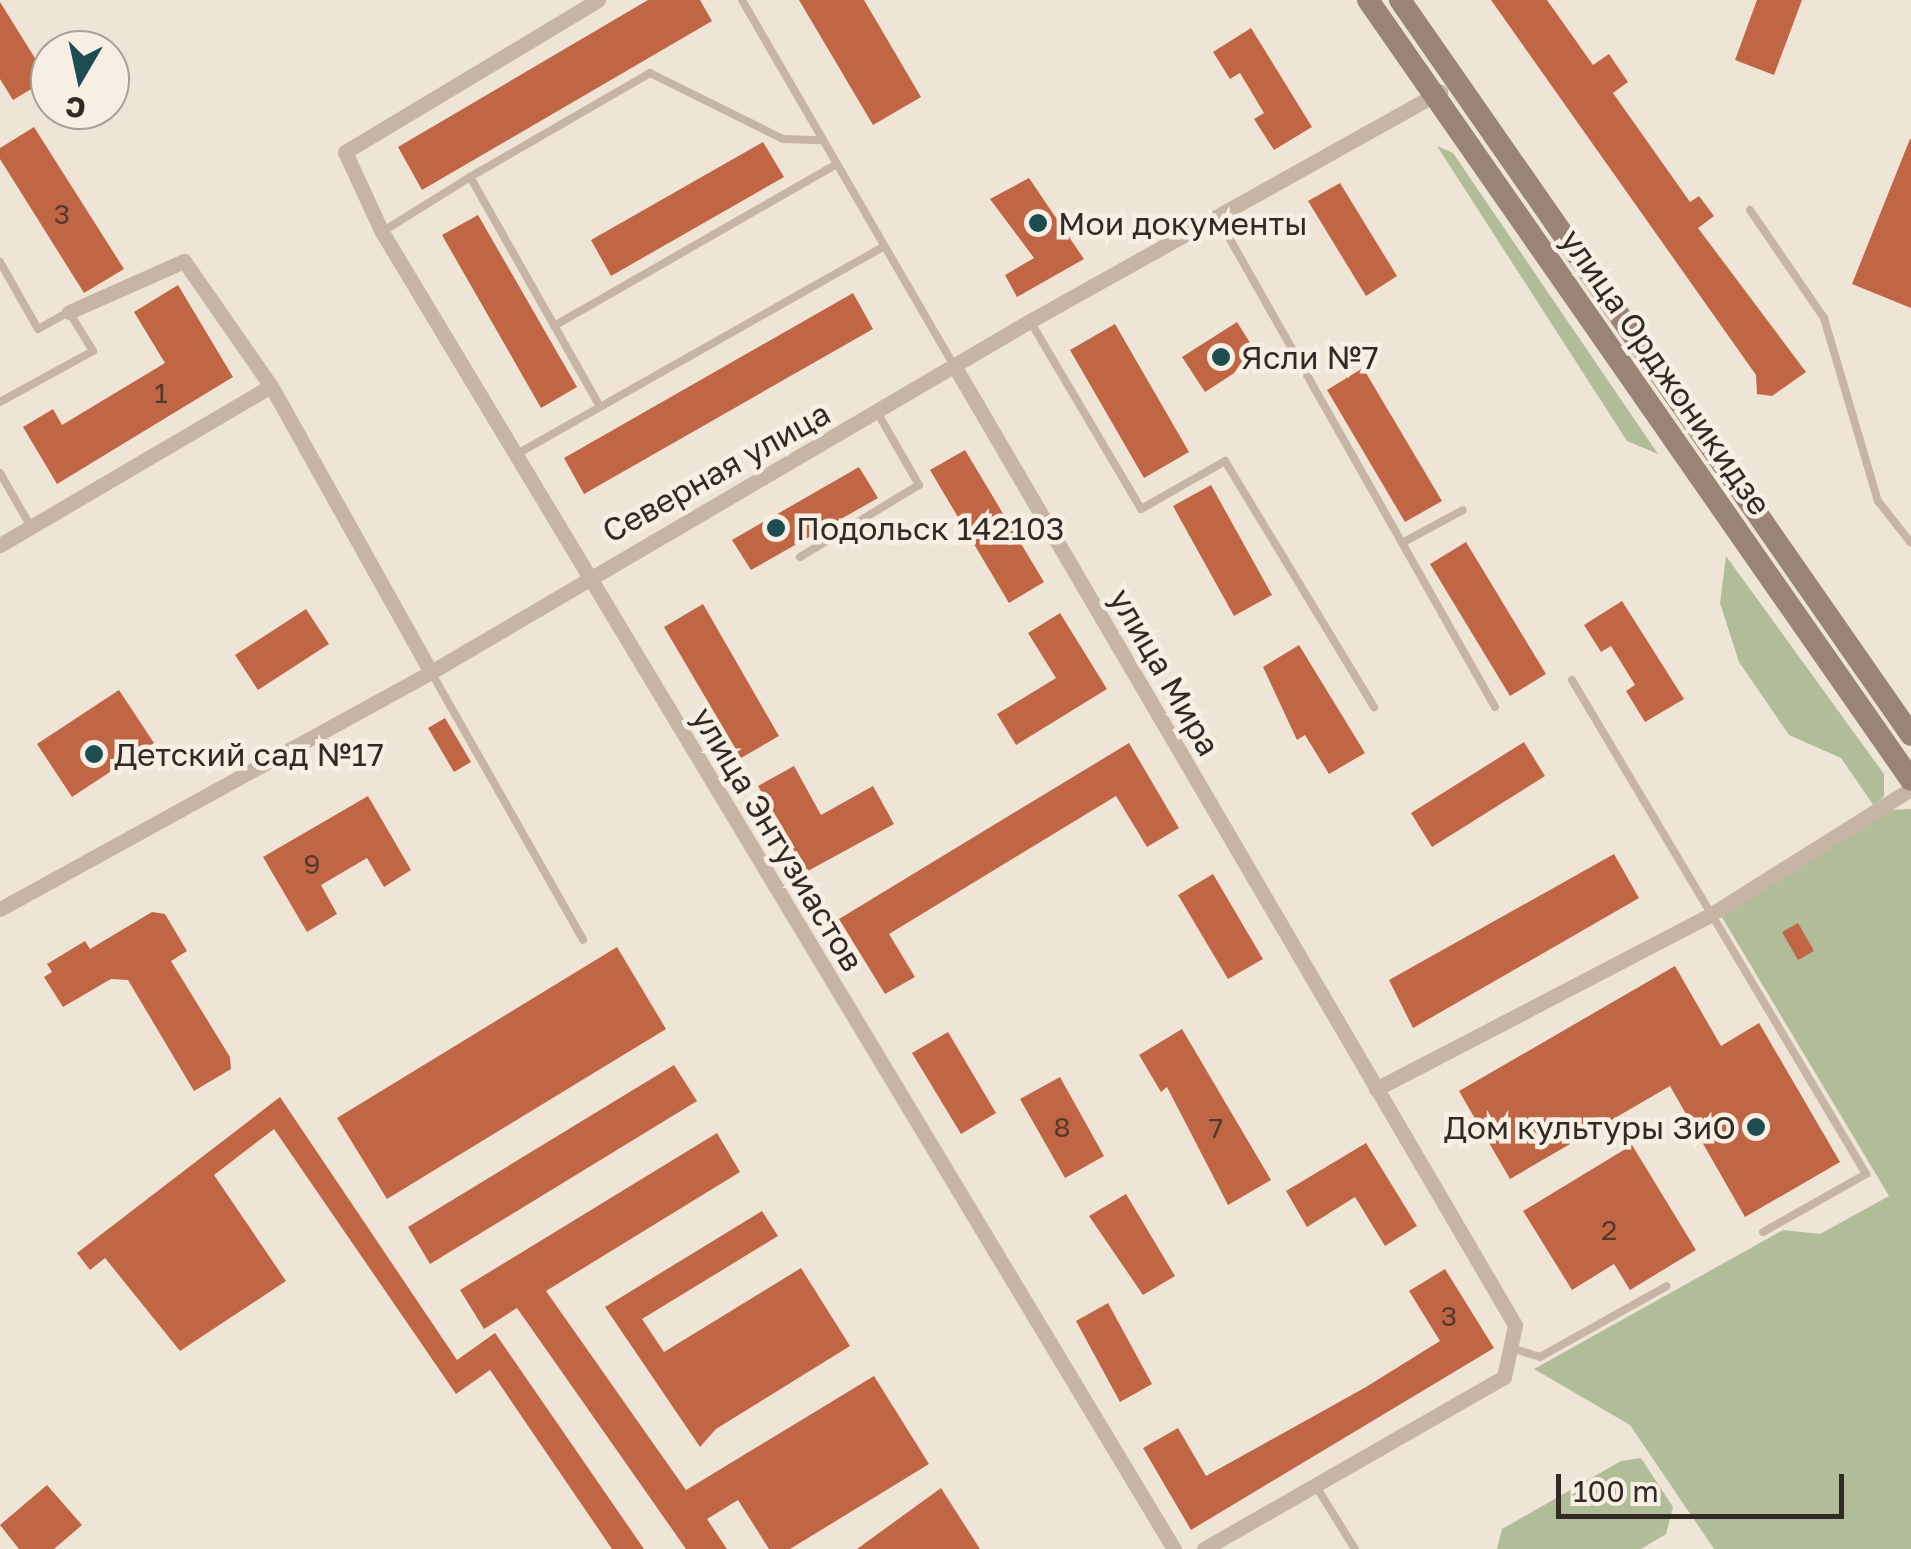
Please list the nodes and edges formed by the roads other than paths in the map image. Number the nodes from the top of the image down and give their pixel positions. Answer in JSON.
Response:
{"nodes":[{"id":1,"x":598,"y":0,"type":"edge"},
{"id":2,"x":742,"y":0,"type":"edge"},
{"id":3,"x":1368,"y":0,"type":"edge"},
{"id":4,"x":1400,"y":0,"type":"edge"},
{"id":5,"x":1458,"y":81,"type":"junction"},
{"id":6,"x":1434,"y":95,"type":"junction"},
{"id":7,"x":820,"y":140,"type":"junction"},
{"id":8,"x":835,"y":165,"type":"junction"},
{"id":9,"x":470,"y":177,"type":"junction"},
{"id":10,"x":1750,"y":210,"type":"dead end"},
{"id":11,"x":1218,"y":218,"type":"junction"},
{"id":12,"x":382,"y":232,"type":"junction"},
{"id":13,"x":883,"y":246,"type":"junction"},
{"id":14,"x":0,"y":262,"type":"edge"},
{"id":15,"x":70,"y":312,"type":"junction"},
{"id":16,"x":1030,"y":320,"type":"junction"},
{"id":17,"x":554,"y":326,"type":"junction"},
{"id":18,"x":956,"y":367,"type":"junction"},
{"id":19,"x":272,"y":386,"type":"junction"},
{"id":20,"x":0,"y":402,"type":"edge"},
{"id":21,"x":598,"y":403,"type":"junction"},
{"id":22,"x":878,"y":412,"type":"junction"},
{"id":23,"x":517,"y":454,"type":"junction"},
{"id":24,"x":0,"y":473,"type":"edge"},
{"id":25,"x":1463,"y":510,"type":"dead end"},
{"id":26,"x":31,"y":526,"type":"junction"},
{"id":27,"x":1402,"y":543,"type":"junction"},
{"id":28,"x":1911,"y":543,"type":"edge"},
{"id":29,"x":0,"y":545,"type":"edge"},
{"id":30,"x":800,"y":557,"type":"dead end"},
{"id":31,"x":586,"y":576,"type":"junction"},
{"id":32,"x":431,"y":672,"type":"junction"},
{"id":33,"x":1572,"y":680,"type":"dead end"},
{"id":34,"x":1374,"y":707,"type":"dead end"},
{"id":35,"x":1495,"y":707,"type":"dead end"},
{"id":36,"x":1911,"y":735,"type":"edge"},
{"id":37,"x":1911,"y":780,"type":"edge"},
{"id":38,"x":1911,"y":790,"type":"edge"},
{"id":39,"x":0,"y":909,"type":"edge"},
{"id":40,"x":1710,"y":915,"type":"junction"},
{"id":41,"x":583,"y":940,"type":"dead end"},
{"id":42,"x":1376,"y":1090,"type":"junction"},
{"id":43,"x":1763,"y":1232,"type":"dead end"},
{"id":44,"x":1667,"y":1286,"type":"dead end"},
{"id":45,"x":1510,"y":1348,"type":"junction"},
{"id":46,"x":1317,"y":1488,"type":"junction"},
{"id":47,"x":1174,"y":1549,"type":"edge"},
{"id":48,"x":1204,"y":1549,"type":"edge"},
{"id":49,"x":1355,"y":1549,"type":"edge"}],
"edges":[{"from":1,"to":12,"type":"street","name":"улица Энтузиастов"},
{"from":2,"to":7,"type":"lane","name":"улица Мира"},
{"from":3,"to":6,"type":"main road","name":"улица Орджоникидзе"},
{"from":4,"to":5,"type":"main road","name":"улица Орджоникидзе"},
{"from":5,"to":6,"type":"street","name":"Северная улица"},
{"from":5,"to":36,"type":"main road","name":"улица Орджоникидзе"},
{"from":6,"to":11,"type":"street","name":"Северная улица"},
{"from":6,"to":37,"type":"main road","name":"улица Орджоникидзе"},
{"from":7,"to":8,"type":"lane","name":"улица Мира"},
{"from":7,"to":9,"type":"lane"},
{"from":8,"to":13,"type":"lane","name":"улица Мира"},
{"from":8,"to":17,"type":"lane"},
{"from":9,"to":12,"type":"lane"},
{"from":9,"to":17,"type":"lane"},
{"from":10,"to":28,"type":"lane"},
{"from":11,"to":16,"type":"street","name":"Северная улица"},
{"from":11,"to":27,"type":"lane"},
{"from":12,"to":23,"type":"street","name":"улица Энтузиастов"},
{"from":13,"to":18,"type":"lane","name":"улица Мира"},
{"from":13,"to":21,"type":"lane"},
{"from":14,"to":15,"type":"lane"},
{"from":15,"to":19,"type":"street"},
{"from":15,"to":20,"type":"lane"},
{"from":16,"to":18,"type":"street","name":"Северная улица"},
{"from":16,"to":34,"type":"lane"},
{"from":17,"to":21,"type":"lane"},
{"from":18,"to":22,"type":"street","name":"Северная улица"},
{"from":18,"to":42,"type":"street","name":"улица Мира"},
{"from":19,"to":26,"type":"street"},
{"from":19,"to":32,"type":"street"},
{"from":21,"to":23,"type":"lane"},
{"from":22,"to":30,"type":"lane"},
{"from":22,"to":31,"type":"street","name":"Северная улица"},
{"from":23,"to":31,"type":"street","name":"улица Энтузиастов"},
{"from":24,"to":26,"type":"lane"},
{"from":25,"to":27,"type":"lane"},
{"from":26,"to":29,"type":"street"},
{"from":27,"to":35,"type":"lane"},
{"from":31,"to":32,"type":"street","name":"Северная улица"},
{"from":31,"to":47,"type":"street","name":"улица Энтузиастов"},
{"from":32,"to":39,"type":"street","name":"Северная улица"},
{"from":32,"to":41,"type":"lane"},
{"from":33,"to":40,"type":"lane"},
{"from":38,"to":40,"type":"street"},
{"from":40,"to":42,"type":"street"},
{"from":40,"to":43,"type":"lane"},
{"from":42,"to":45,"type":"street","name":"улица Мира"},
{"from":44,"to":45,"type":"lane"},
{"from":45,"to":46,"type":"street","name":"улица Мира"},
{"from":46,"to":48,"type":"street"},
{"from":46,"to":49,"type":"lane"}]}
